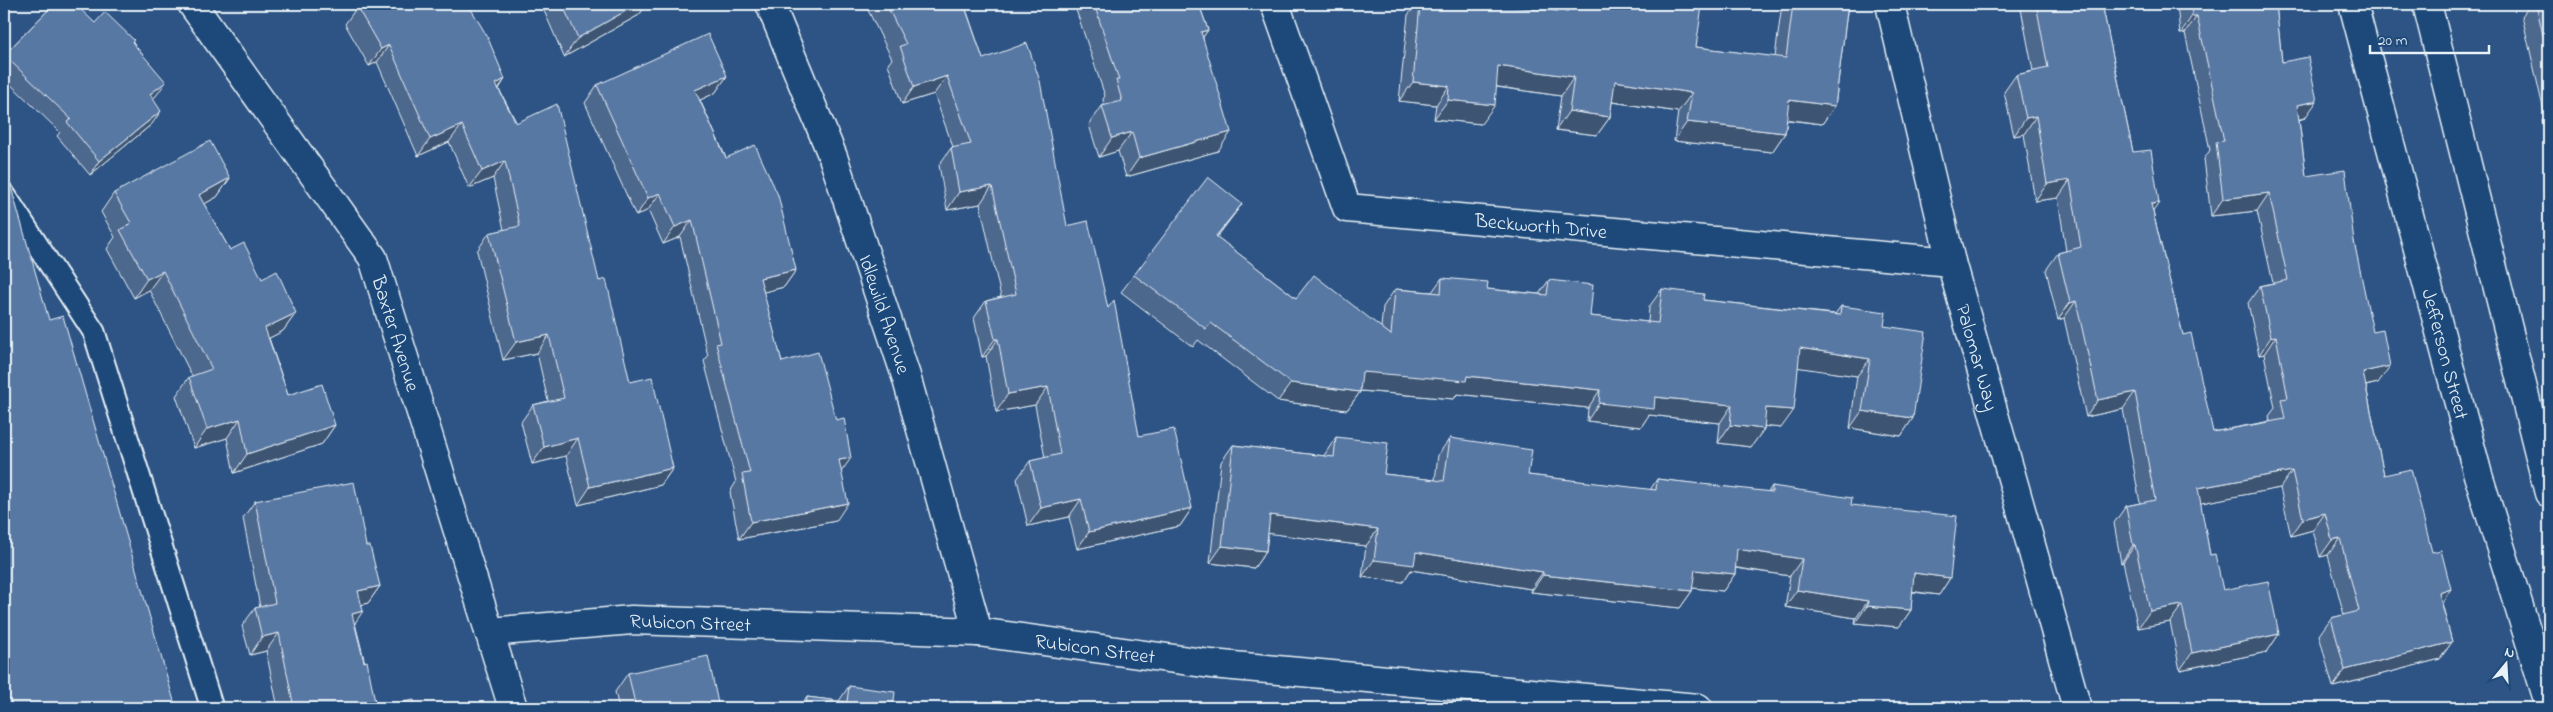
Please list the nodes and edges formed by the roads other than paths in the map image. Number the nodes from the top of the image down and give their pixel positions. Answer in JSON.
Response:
{"nodes":[{"id":1,"x":192,"y":4,"type":"edge"},
{"id":2,"x":770,"y":4,"type":"edge"},
{"id":3,"x":1275,"y":4,"type":"edge"},
{"id":4,"x":1890,"y":4,"type":"edge"},
{"id":5,"x":2353,"y":4,"type":"edge"},
{"id":6,"x":2427,"y":4,"type":"edge"},
{"id":7,"x":4,"y":194,"type":"edge"},
{"id":8,"x":1950,"y":262,"type":"junction"},
{"id":9,"x":2549,"y":493,"type":"edge"},
{"id":10,"x":489,"y":632,"type":"junction"},
{"id":11,"x":978,"y":632,"type":"junction"},
{"id":12,"x":2549,"y":703,"type":"edge"},
{"id":13,"x":212,"y":708,"type":"edge"},
{"id":14,"x":513,"y":708,"type":"edge"},
{"id":15,"x":1698,"y":708,"type":"edge"},
{"id":16,"x":2077,"y":708,"type":"edge"}],
"edges":[{"from":1,"to":10,"type":"street","name":"Baxter Avenue"},
{"from":2,"to":11,"type":"street","name":"Idlewild Avenue"},
{"from":3,"to":8,"type":"street","name":"Beckworth Drive"},
{"from":4,"to":8,"type":"street","name":"Palomar Way"},
{"from":5,"to":12,"type":"street","name":"Jefferson Street"},
{"from":6,"to":9,"type":"street"},
{"from":7,"to":13,"type":"lane"},
{"from":8,"to":16,"type":"street","name":"Palomar Way"},
{"from":10,"to":11,"type":"street","name":"Rubicon Street"},
{"from":10,"to":14,"type":"street","name":"Baxter Avenue"},
{"from":11,"to":15,"type":"street","name":"Rubicon Street"}]}
